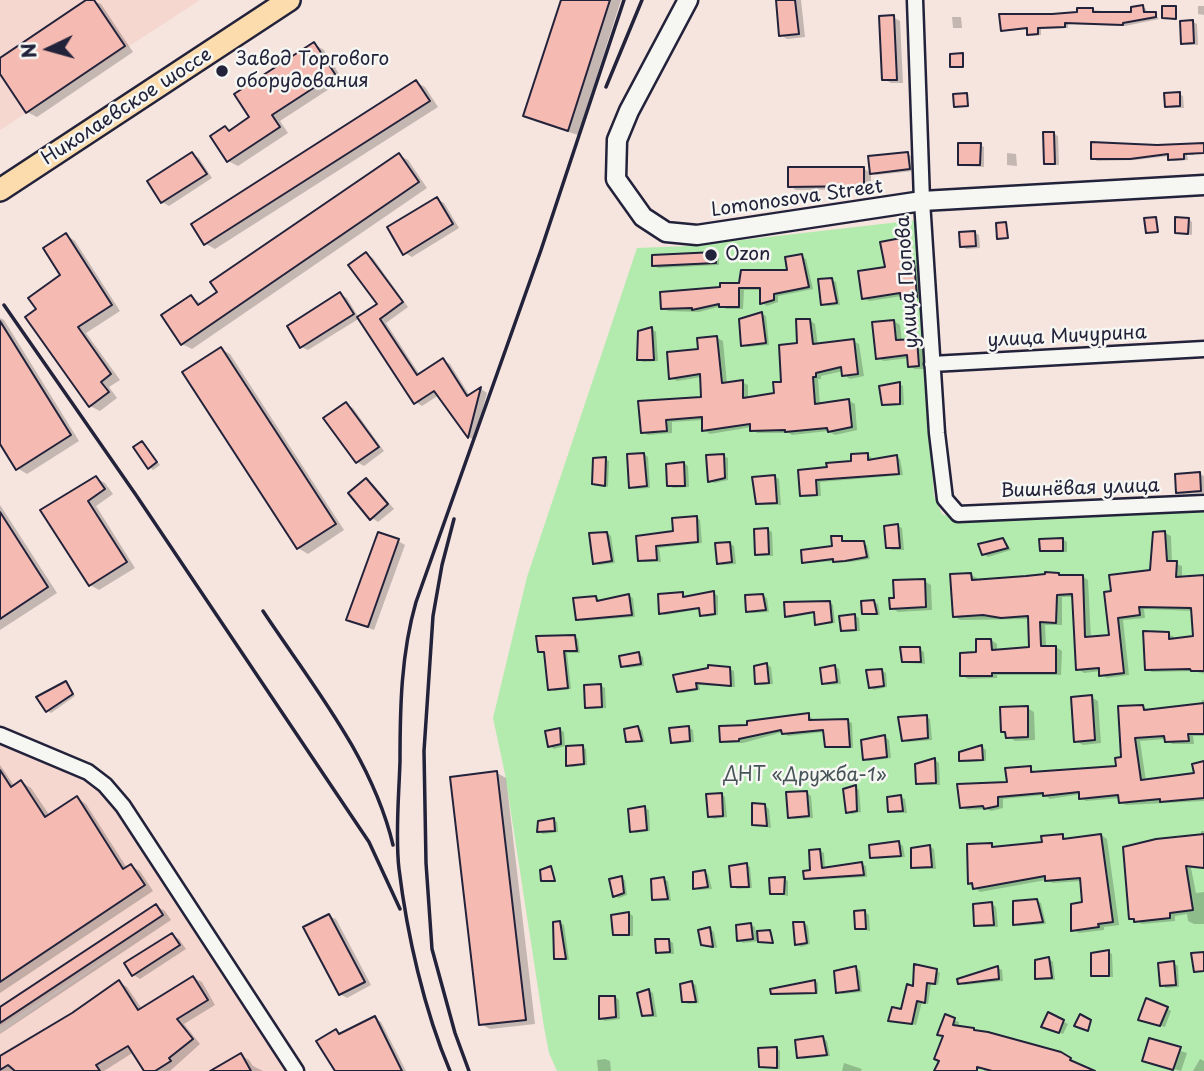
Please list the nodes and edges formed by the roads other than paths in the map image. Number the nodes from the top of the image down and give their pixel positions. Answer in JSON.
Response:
{"nodes":[{"id":1,"x":289,"y":0,"type":"edge"},
{"id":2,"x":688,"y":0,"type":"edge"},
{"id":3,"x":916,"y":0,"type":"edge"},
{"id":4,"x":1204,"y":185,"type":"edge"},
{"id":5,"x":0,"y":190,"type":"edge"},
{"id":6,"x":922,"y":201,"type":"junction"},
{"id":7,"x":1204,"y":349,"type":"edge"},
{"id":8,"x":932,"y":364,"type":"junction"},
{"id":9,"x":1204,"y":503,"type":"edge"},
{"id":10,"x":958,"y":514,"type":"joint"},
{"id":11,"x":0,"y":735,"type":"edge"},
{"id":12,"x":296,"y":1071,"type":"edge"}],
"edges":[{"from":1,"to":5,"type":"main road","name":"Николаевское шоссе"},
{"from":2,"to":6,"type":"street","name":"Lomonosova Street"},
{"from":3,"to":6,"type":"street","name":"улица Попова"},
{"from":4,"to":6,"type":"street","name":"Lomonosova Street"},
{"from":6,"to":8,"type":"street","name":"улица Попова"},
{"from":7,"to":8,"type":"street","name":"улица Мичурина"},
{"from":8,"to":10,"type":"street","name":"улица Попова"},
{"from":9,"to":10,"type":"street","name":"Вишнёвая улица"},
{"from":11,"to":12,"type":"street"}]}
